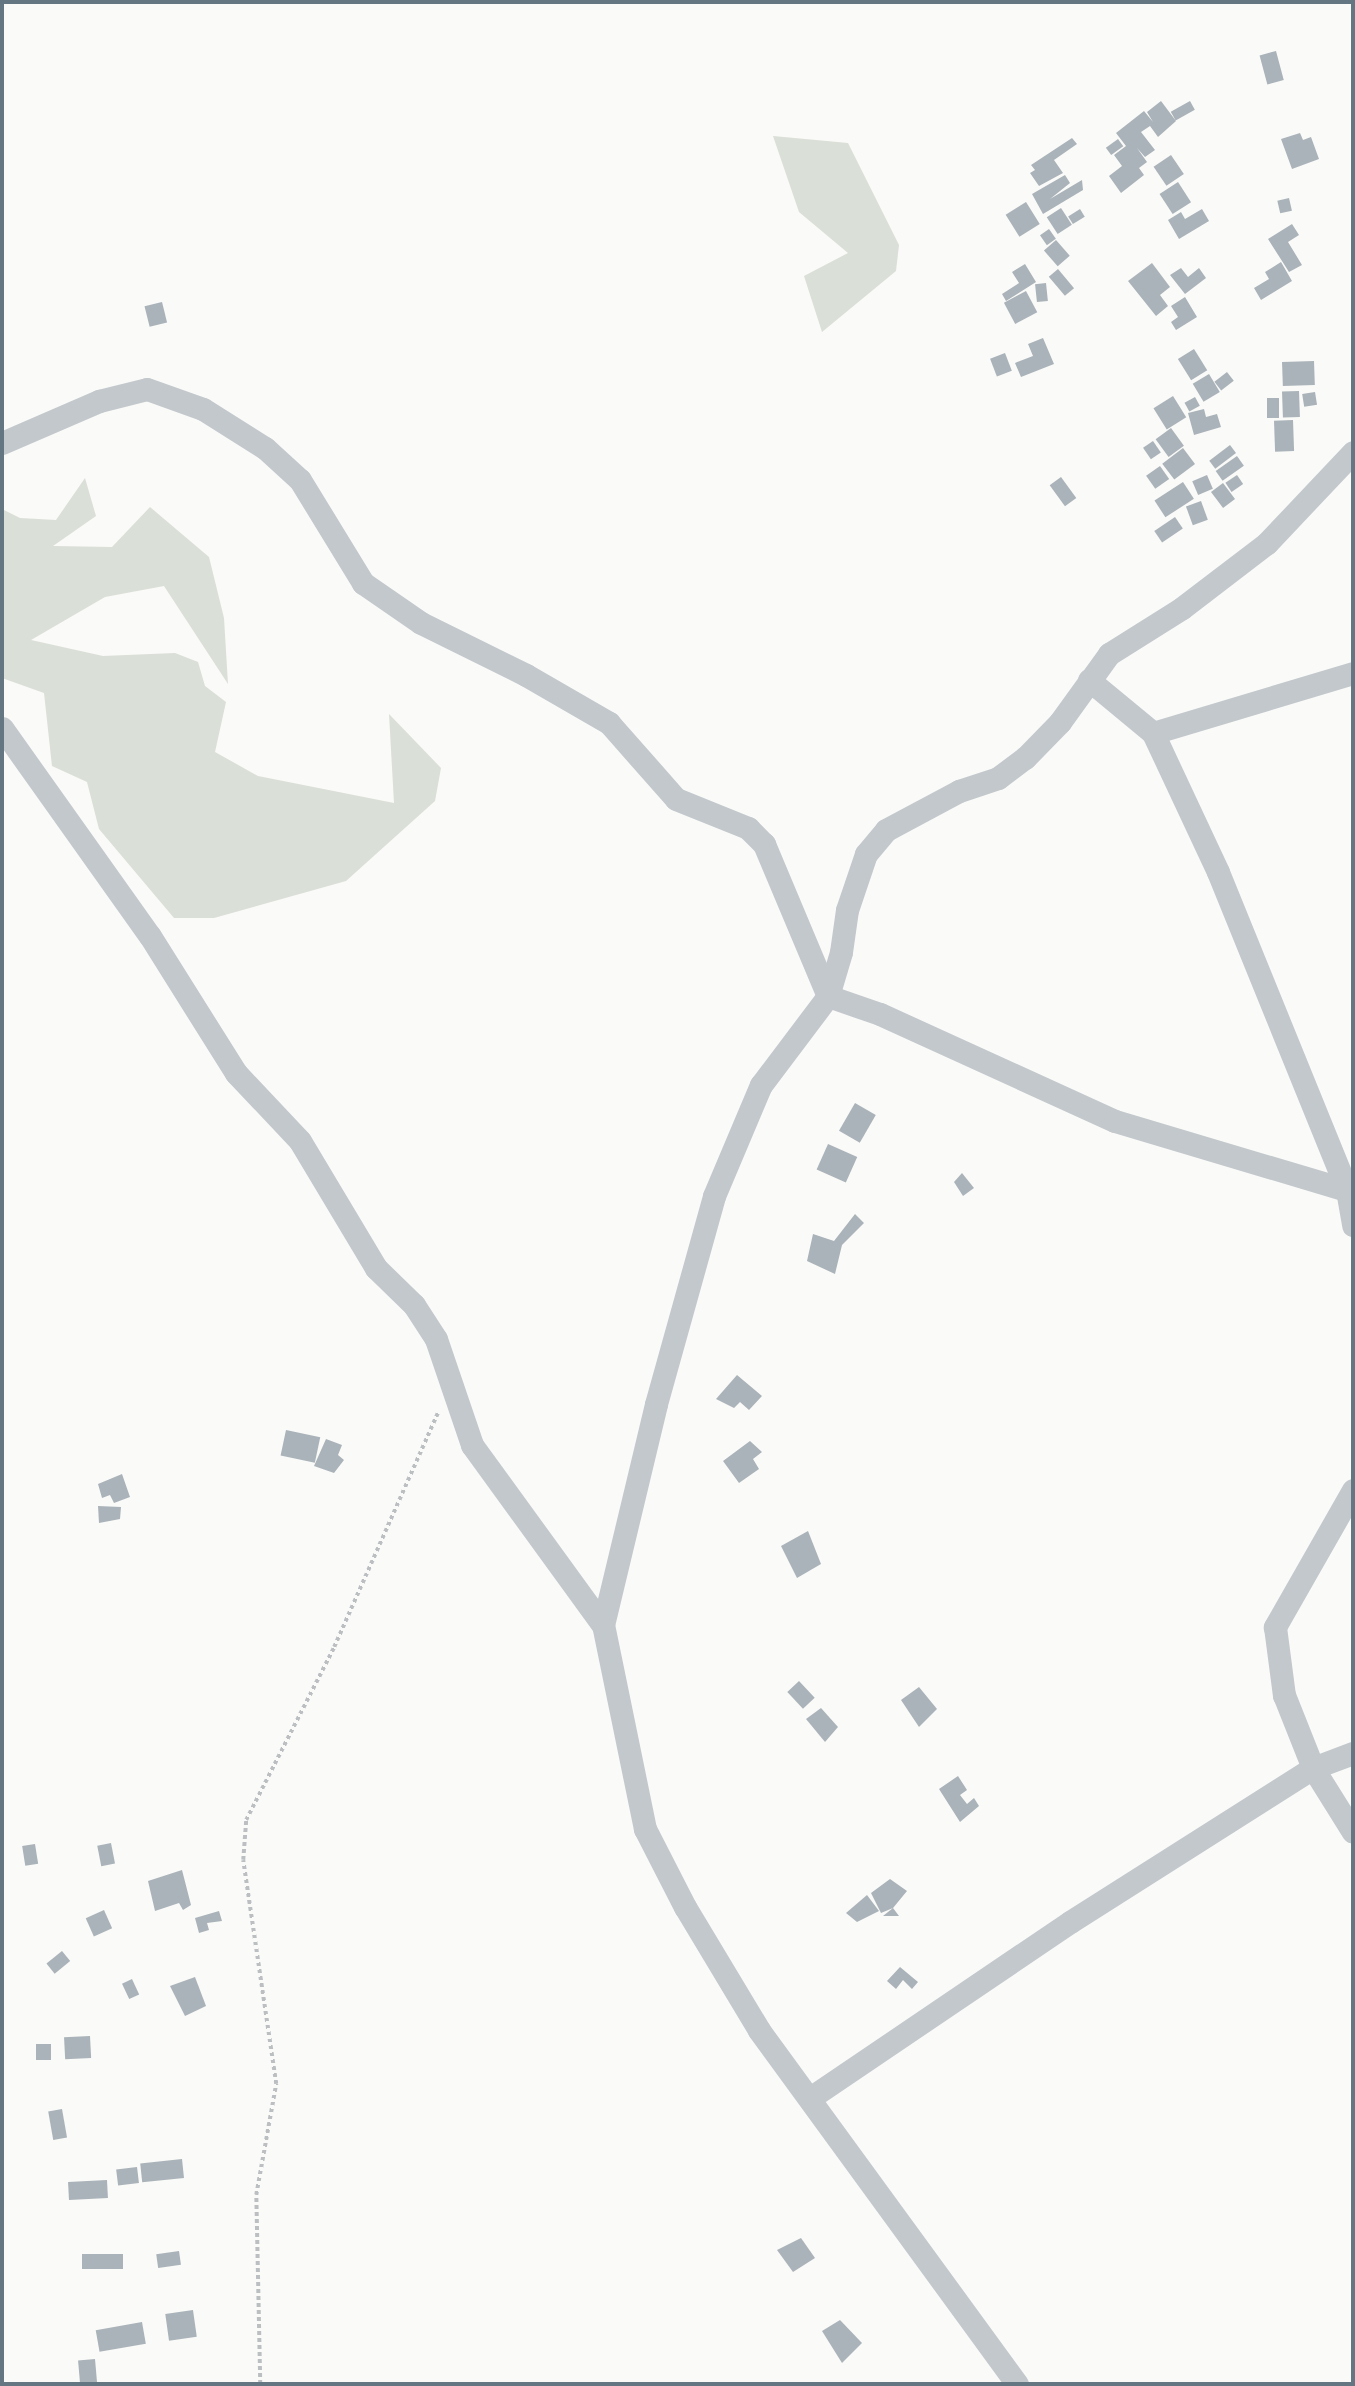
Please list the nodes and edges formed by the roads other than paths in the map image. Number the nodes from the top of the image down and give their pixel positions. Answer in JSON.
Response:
{"nodes":[{"id":1,"x":2,"y":443,"type":"edge"},
{"id":2,"x":1353,"y":452,"type":"edge"},
{"id":3,"x":1353,"y":673,"type":"edge"},
{"id":4,"x":1089,"y":680,"type":"junction"},
{"id":5,"x":2,"y":728,"type":"edge"},
{"id":6,"x":1153,"y":733,"type":"junction"},
{"id":7,"x":828,"y":996,"type":"junction"},
{"id":8,"x":1348,"y":1190,"type":"junction"},
{"id":9,"x":1353,"y":1225,"type":"edge"},
{"id":10,"x":1353,"y":1490,"type":"edge"},
{"id":11,"x":603,"y":1625,"type":"junction"},
{"id":12,"x":1353,"y":1753,"type":"edge"},
{"id":13,"x":1313,"y":1769,"type":"junction"},
{"id":14,"x":1353,"y":1832,"type":"edge"},
{"id":15,"x":810,"y":2098,"type":"junction"},
{"id":16,"x":1017,"y":2384,"type":"edge"}],
"edges":[{"from":1,"to":7,"type":"street"},
{"from":2,"to":4,"type":"street"},
{"from":3,"to":6,"type":"street"},
{"from":4,"to":6,"type":"street"},
{"from":4,"to":7,"type":"street"},
{"from":5,"to":11,"type":"street"},
{"from":6,"to":8,"type":"street"},
{"from":7,"to":8,"type":"street"},
{"from":7,"to":11,"type":"street"},
{"from":8,"to":9,"type":"street"},
{"from":10,"to":13,"type":"street"},
{"from":11,"to":15,"type":"street"},
{"from":12,"to":13,"type":"street"},
{"from":13,"to":14,"type":"street"},
{"from":13,"to":15,"type":"street"},
{"from":15,"to":16,"type":"street"}]}
